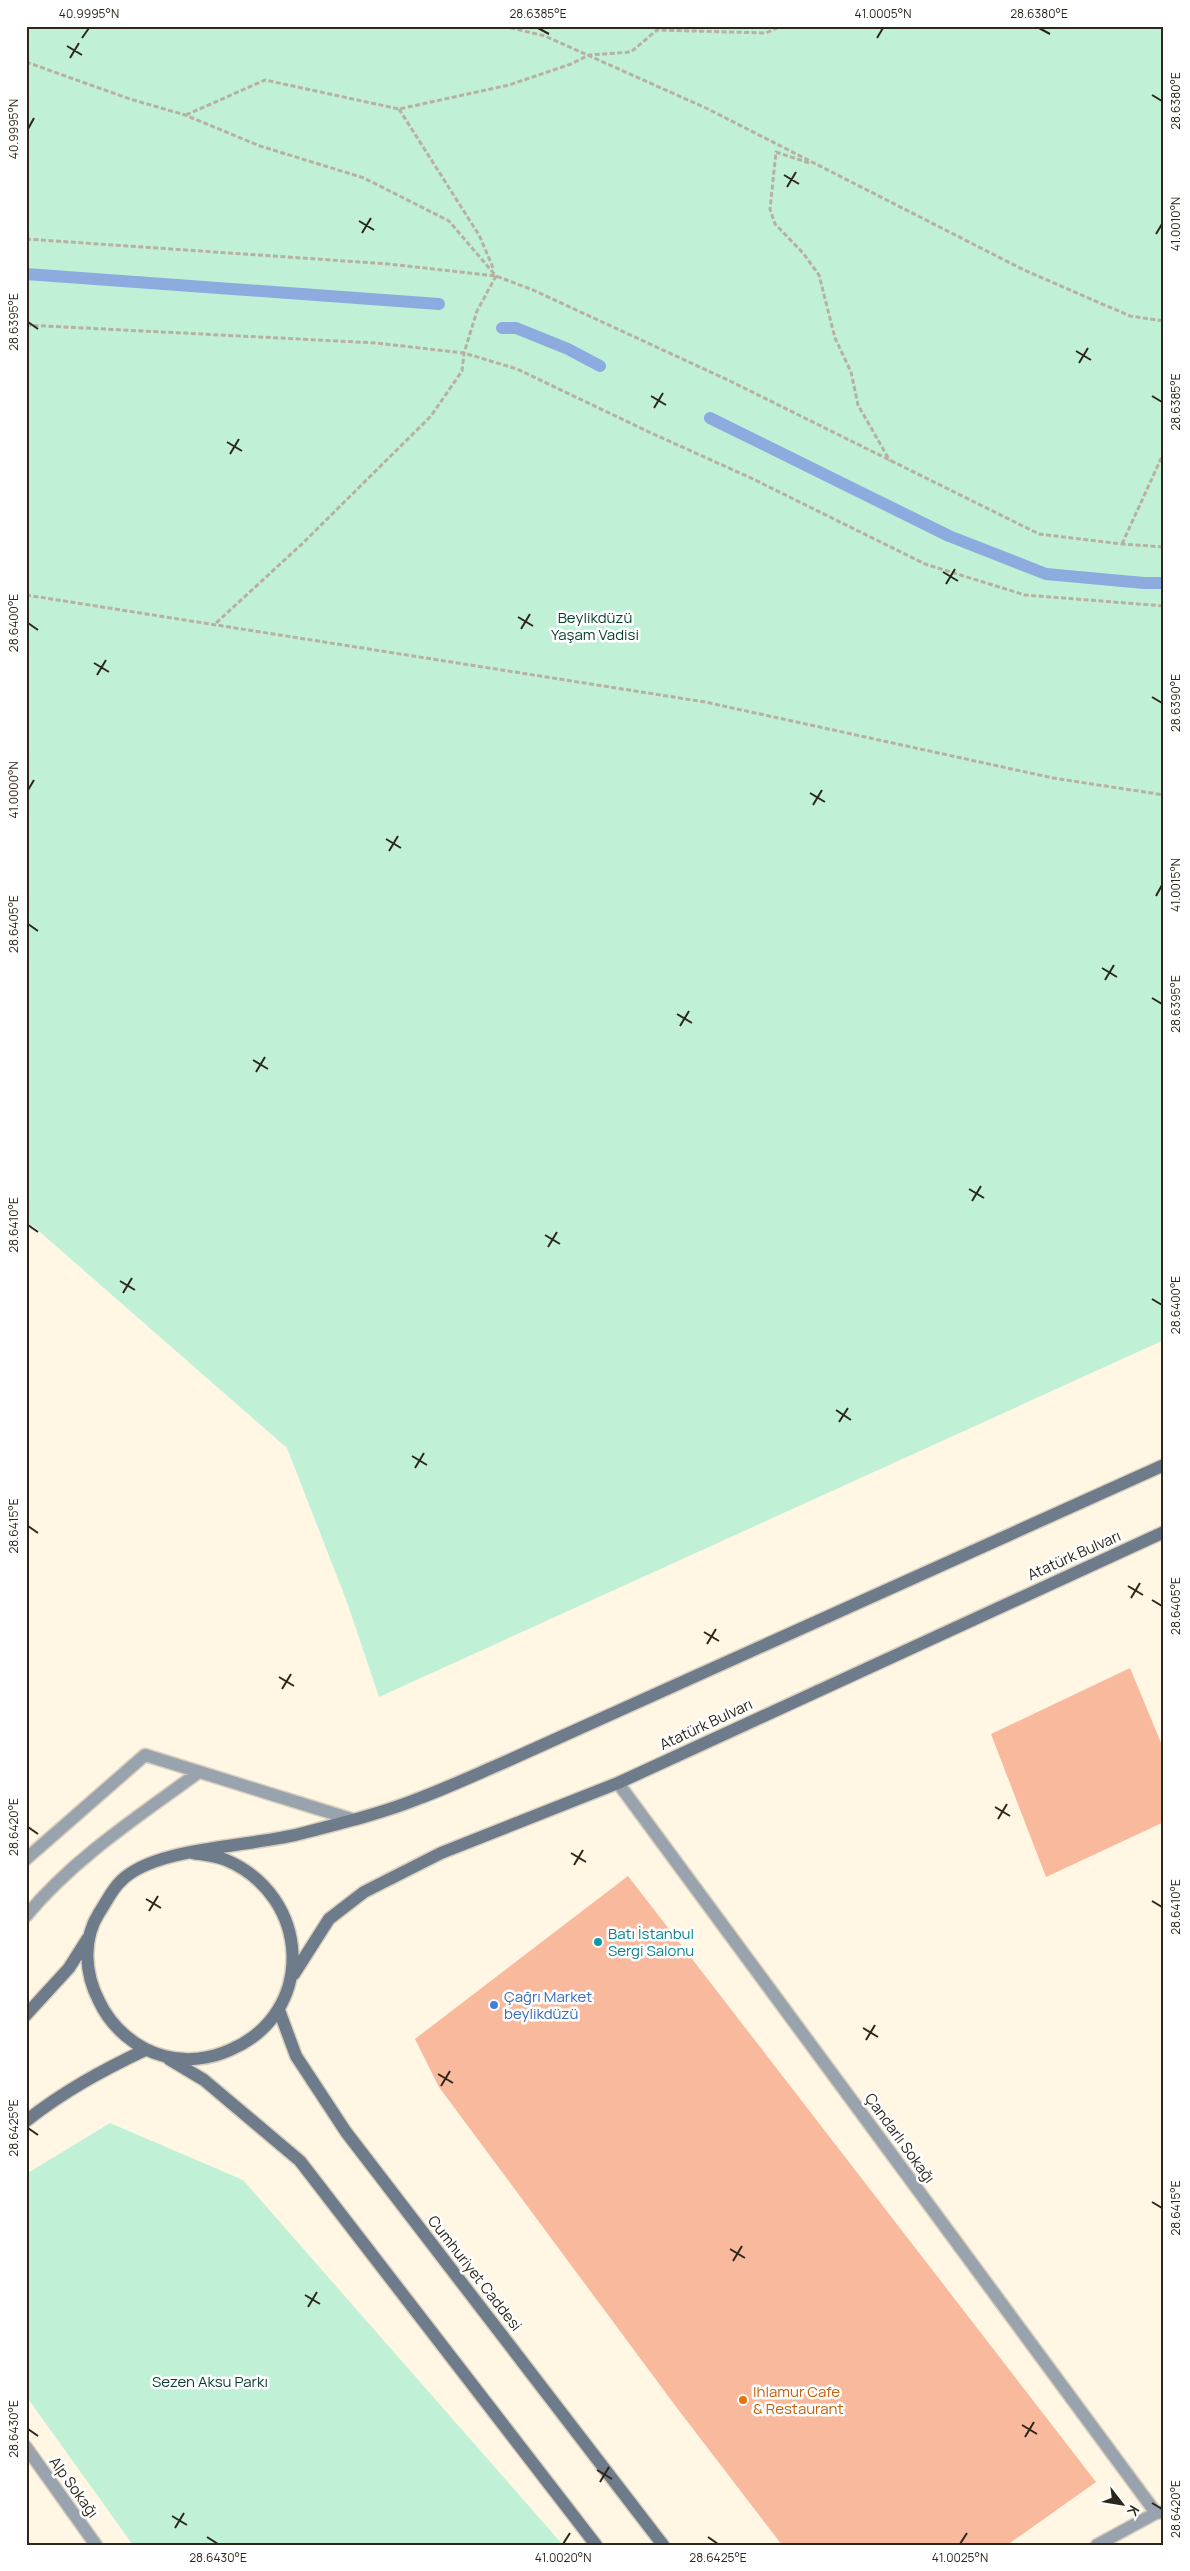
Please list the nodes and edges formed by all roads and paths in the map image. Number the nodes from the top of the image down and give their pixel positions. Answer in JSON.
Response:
{"nodes":[{"id":1,"x":503,"y":26,"type":"edge"},
{"id":2,"x":781,"y":26,"type":"edge"},
{"id":3,"x":589,"y":55,"type":"junction"},
{"id":4,"x":26,"y":62,"type":"edge"},
{"id":5,"x":399,"y":109,"type":"junction"},
{"id":6,"x":185,"y":115,"type":"junction"},
{"id":7,"x":820,"y":167,"type":"junction"},
{"id":8,"x":26,"y":239,"type":"edge"},
{"id":9,"x":496,"y":276,"type":"junction"},
{"id":10,"x":1164,"y":321,"type":"edge"},
{"id":11,"x":26,"y":325,"type":"edge"},
{"id":12,"x":464,"y":353,"type":"junction"},
{"id":13,"x":1164,"y":452,"type":"edge"},
{"id":14,"x":891,"y":462,"type":"junction"},
{"id":15,"x":1122,"y":544,"type":"junction"},
{"id":16,"x":1164,"y":547,"type":"edge"},
{"id":17,"x":26,"y":595,"type":"edge"},
{"id":18,"x":1164,"y":606,"type":"edge"},
{"id":19,"x":215,"y":624,"type":"junction"},
{"id":20,"x":1164,"y":795,"type":"edge"},
{"id":21,"x":1164,"y":1465,"type":"edge"},
{"id":22,"x":1164,"y":1532,"type":"edge"},
{"id":23,"x":199,"y":1772,"type":"junction"},
{"id":24,"x":618,"y":1783,"type":"junction"},
{"id":25,"x":351,"y":1819,"type":"junction"},
{"id":26,"x":193,"y":1853,"type":"junction"},
{"id":27,"x":26,"y":1858,"type":"edge"},
{"id":28,"x":26,"y":1916,"type":"edge"},
{"id":29,"x":88,"y":1938,"type":"junction"},
{"id":30,"x":291,"y":1978,"type":"junction"},
{"id":31,"x":278,"y":2010,"type":"junction"},
{"id":32,"x":26,"y":2015,"type":"edge"},
{"id":33,"x":145,"y":2050,"type":"junction"},
{"id":34,"x":165,"y":2057,"type":"junction"},
{"id":35,"x":26,"y":2121,"type":"edge"},
{"id":36,"x":26,"y":2447,"type":"edge"},
{"id":37,"x":1160,"y":2512,"type":"edge"},
{"id":38,"x":96,"y":2545,"type":"edge"},
{"id":39,"x":596,"y":2545,"type":"edge"},
{"id":40,"x":663,"y":2545,"type":"edge"},
{"id":41,"x":1097,"y":2545,"type":"edge"}],
"edges":[{"from":1,"to":3,"type":"path"},
{"from":2,"to":3,"type":"path"},
{"from":3,"to":5,"type":"path"},
{"from":3,"to":7,"type":"path"},
{"from":4,"to":6,"type":"path"},
{"from":5,"to":6,"type":"path"},
{"from":5,"to":9,"type":"path"},
{"from":6,"to":9,"type":"path"},
{"from":7,"to":10,"type":"path"},
{"from":7,"to":14,"type":"path"},
{"from":8,"to":9,"type":"path"},
{"from":9,"to":12,"type":"path"},
{"from":9,"to":14,"type":"path"},
{"from":11,"to":12,"type":"path"},
{"from":12,"to":18,"type":"path"},
{"from":12,"to":19,"type":"path"},
{"from":13,"to":15,"type":"path"},
{"from":14,"to":15,"type":"path"},
{"from":15,"to":16,"type":"path"},
{"from":17,"to":19,"type":"path"},
{"from":19,"to":20,"type":"path"},
{"from":21,"to":25,"type":"main road"},
{"from":22,"to":24,"type":"main road","name":"Atatürk Bulvarı"},
{"from":23,"to":25,"type":"street"},
{"from":23,"to":27,"type":"street"},
{"from":23,"to":28,"type":"street"},
{"from":24,"to":30,"type":"main road","name":"Atatürk Bulvarı"},
{"from":24,"to":37,"type":"street","name":"Çandarlı Sokağı"},
{"from":25,"to":26,"type":"main road"},
{"from":26,"to":29,"type":"main road"},
{"from":26,"to":30,"type":"main road"},
{"from":29,"to":32,"type":"main road"},
{"from":29,"to":33,"type":"main road"},
{"from":30,"to":31,"type":"main road"},
{"from":31,"to":34,"type":"main road"},
{"from":31,"to":40,"type":"main road","name":"Cumhuriyet Caddesi"},
{"from":33,"to":34,"type":"main road"},
{"from":33,"to":35,"type":"main road"},
{"from":34,"to":39,"type":"main road"},
{"from":36,"to":38,"type":"street","name":"Alp Sokağı"},
{"from":37,"to":41,"type":"street"}]}
